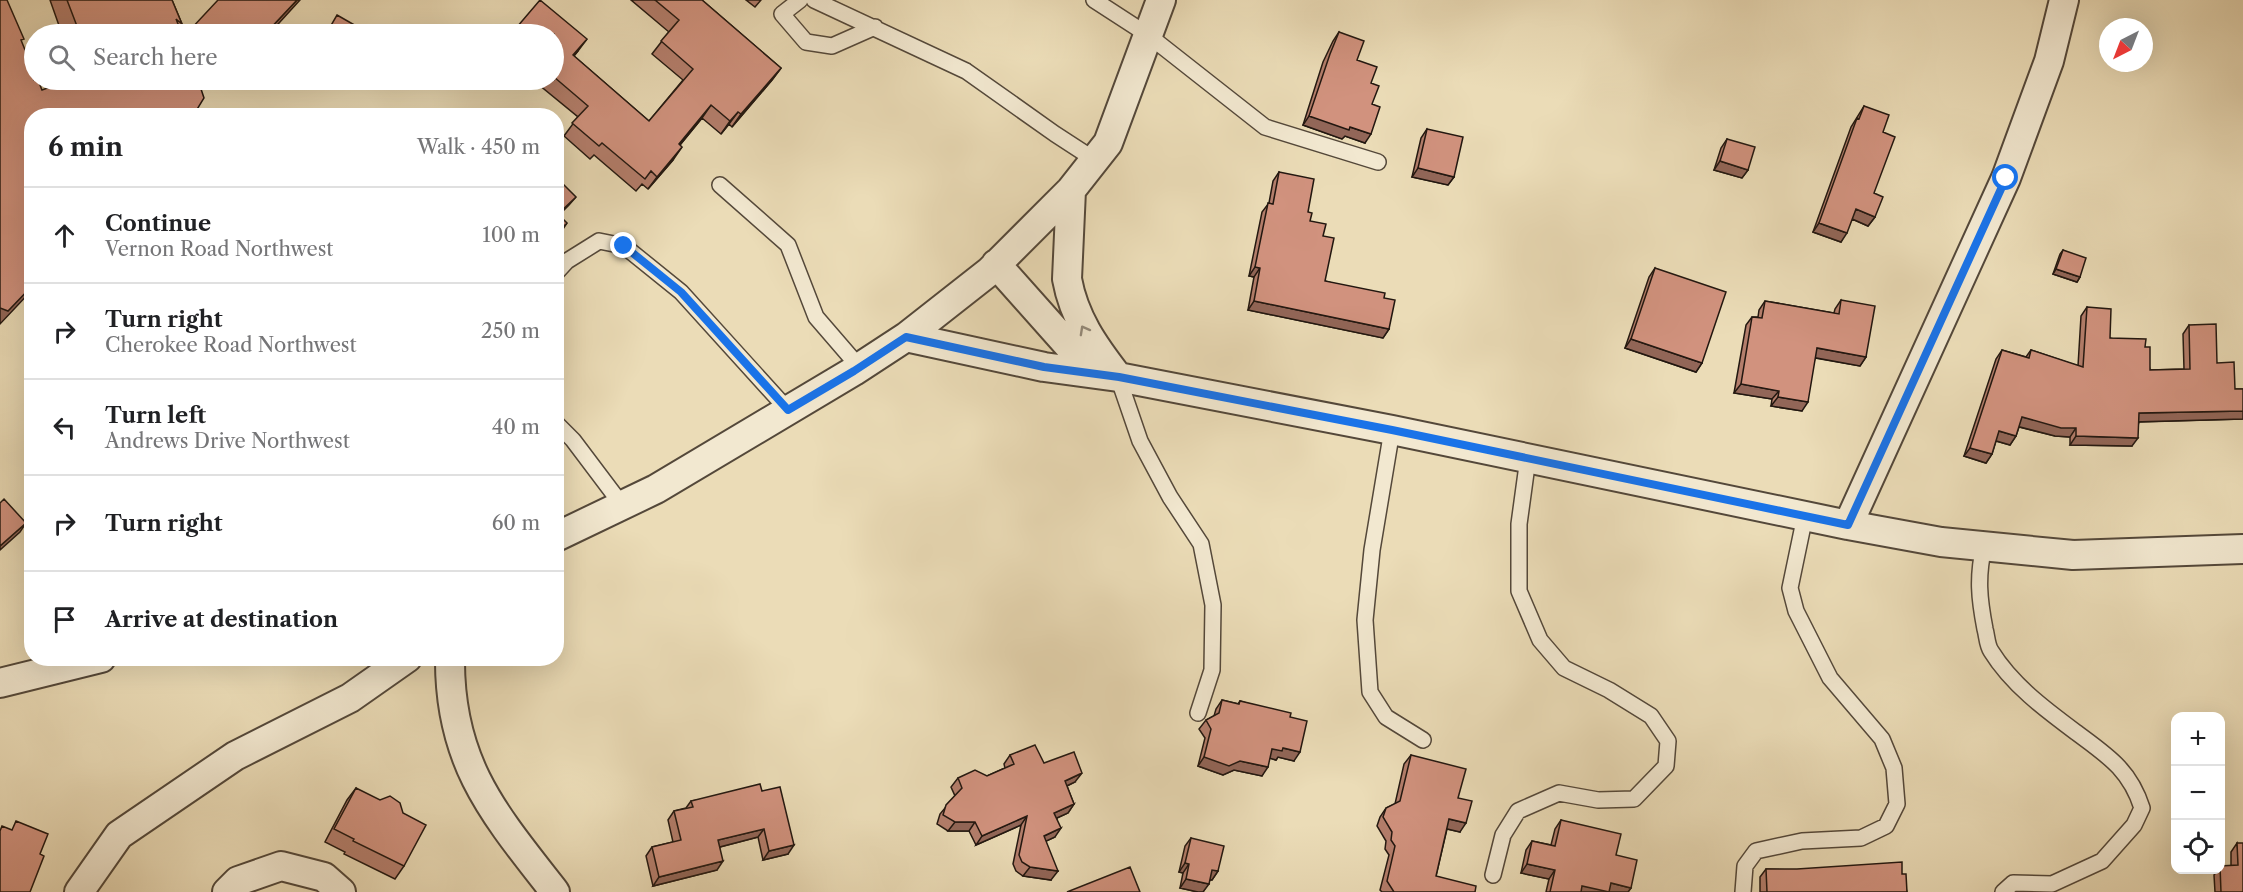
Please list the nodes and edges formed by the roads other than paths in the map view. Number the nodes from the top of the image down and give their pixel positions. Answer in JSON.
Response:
{"nodes":[{"id":1,"x":800,"y":0,"type":"edge"},
{"id":2,"x":814,"y":0,"type":"edge"},
{"id":3,"x":1094,"y":0,"type":"edge"},
{"id":4,"x":1161,"y":0,"type":"edge"},
{"id":5,"x":2064,"y":0,"type":"edge"},
{"id":6,"x":875,"y":27,"type":"junction"},
{"id":7,"x":1148,"y":35,"type":"junction"},
{"id":8,"x":1095,"y":160,"type":"junction"},
{"id":9,"x":1378,"y":162,"type":"dead end"},
{"id":10,"x":720,"y":185,"type":"dead end"},
{"id":11,"x":1071,"y":190,"type":"junction"},
{"id":12,"x":564,"y":264,"type":"edge"},
{"id":13,"x":988,"y":271,"type":"junction"},
{"id":14,"x":906,"y":337,"type":"junction"},
{"id":15,"x":860,"y":368,"type":"junction"},
{"id":16,"x":1093,"y":373,"type":"junction"},
{"id":17,"x":788,"y":410,"type":"junction"},
{"id":18,"x":1392,"y":430,"type":"junction"},
{"id":19,"x":564,"y":431,"type":"edge"},
{"id":20,"x":1528,"y":458,"type":"junction"},
{"id":21,"x":622,"y":505,"type":"junction"},
{"id":22,"x":1805,"y":516,"type":"junction"},
{"id":23,"x":1848,"y":525,"type":"junction"},
{"id":24,"x":564,"y":533,"type":"edge"},
{"id":25,"x":1984,"y":546,"type":"junction"},
{"id":26,"x":2243,"y":549,"type":"edge"},
{"id":27,"x":69,"y":666,"type":"edge"},
{"id":28,"x":396,"y":666,"type":"edge"},
{"id":29,"x":450,"y":666,"type":"edge"},
{"id":30,"x":0,"y":683,"type":"edge"},
{"id":31,"x":1198,"y":713,"type":"dead end"},
{"id":32,"x":1423,"y":740,"type":"dead end"},
{"id":33,"x":1493,"y":875,"type":"dead end"},
{"id":34,"x":79,"y":892,"type":"edge"},
{"id":35,"x":226,"y":892,"type":"edge"},
{"id":36,"x":341,"y":892,"type":"edge"},
{"id":37,"x":555,"y":892,"type":"edge"},
{"id":38,"x":1743,"y":892,"type":"edge"},
{"id":39,"x":2003,"y":892,"type":"edge"}],
"edges":[{"from":1,"to":6,"type":"lane"},
{"from":2,"to":6,"type":"lane"},
{"from":3,"to":7,"type":"lane"},
{"from":4,"to":7,"type":"street"},
{"from":5,"to":23,"type":"street"},
{"from":6,"to":8,"type":"lane"},
{"from":7,"to":8,"type":"street"},
{"from":7,"to":9,"type":"lane"},
{"from":8,"to":11,"type":"street"},
{"from":10,"to":15,"type":"lane"},
{"from":11,"to":13,"type":"street"},
{"from":16,"to":11,"type":"street","one_way":true},
{"from":12,"to":17,"type":"lane"},
{"from":13,"to":14,"type":"street"},
{"from":13,"to":16,"type":"street"},
{"from":14,"to":15,"type":"street"},
{"from":14,"to":16,"type":"street"},
{"from":15,"to":17,"type":"street"},
{"from":16,"to":18,"type":"street"},
{"from":16,"to":31,"type":"lane"},
{"from":17,"to":21,"type":"street"},
{"from":18,"to":20,"type":"street"},
{"from":18,"to":32,"type":"lane"},
{"from":19,"to":21,"type":"lane"},
{"from":20,"to":22,"type":"street"},
{"from":20,"to":33,"type":"lane"},
{"from":21,"to":24,"type":"street"},
{"from":22,"to":23,"type":"street"},
{"from":22,"to":38,"type":"lane"},
{"from":23,"to":25,"type":"street"},
{"from":25,"to":26,"type":"street"},
{"from":25,"to":39,"type":"lane"},
{"from":27,"to":30,"type":"street"},
{"from":28,"to":34,"type":"street"},
{"from":29,"to":37,"type":"street"},
{"from":35,"to":36,"type":"street"}]}
